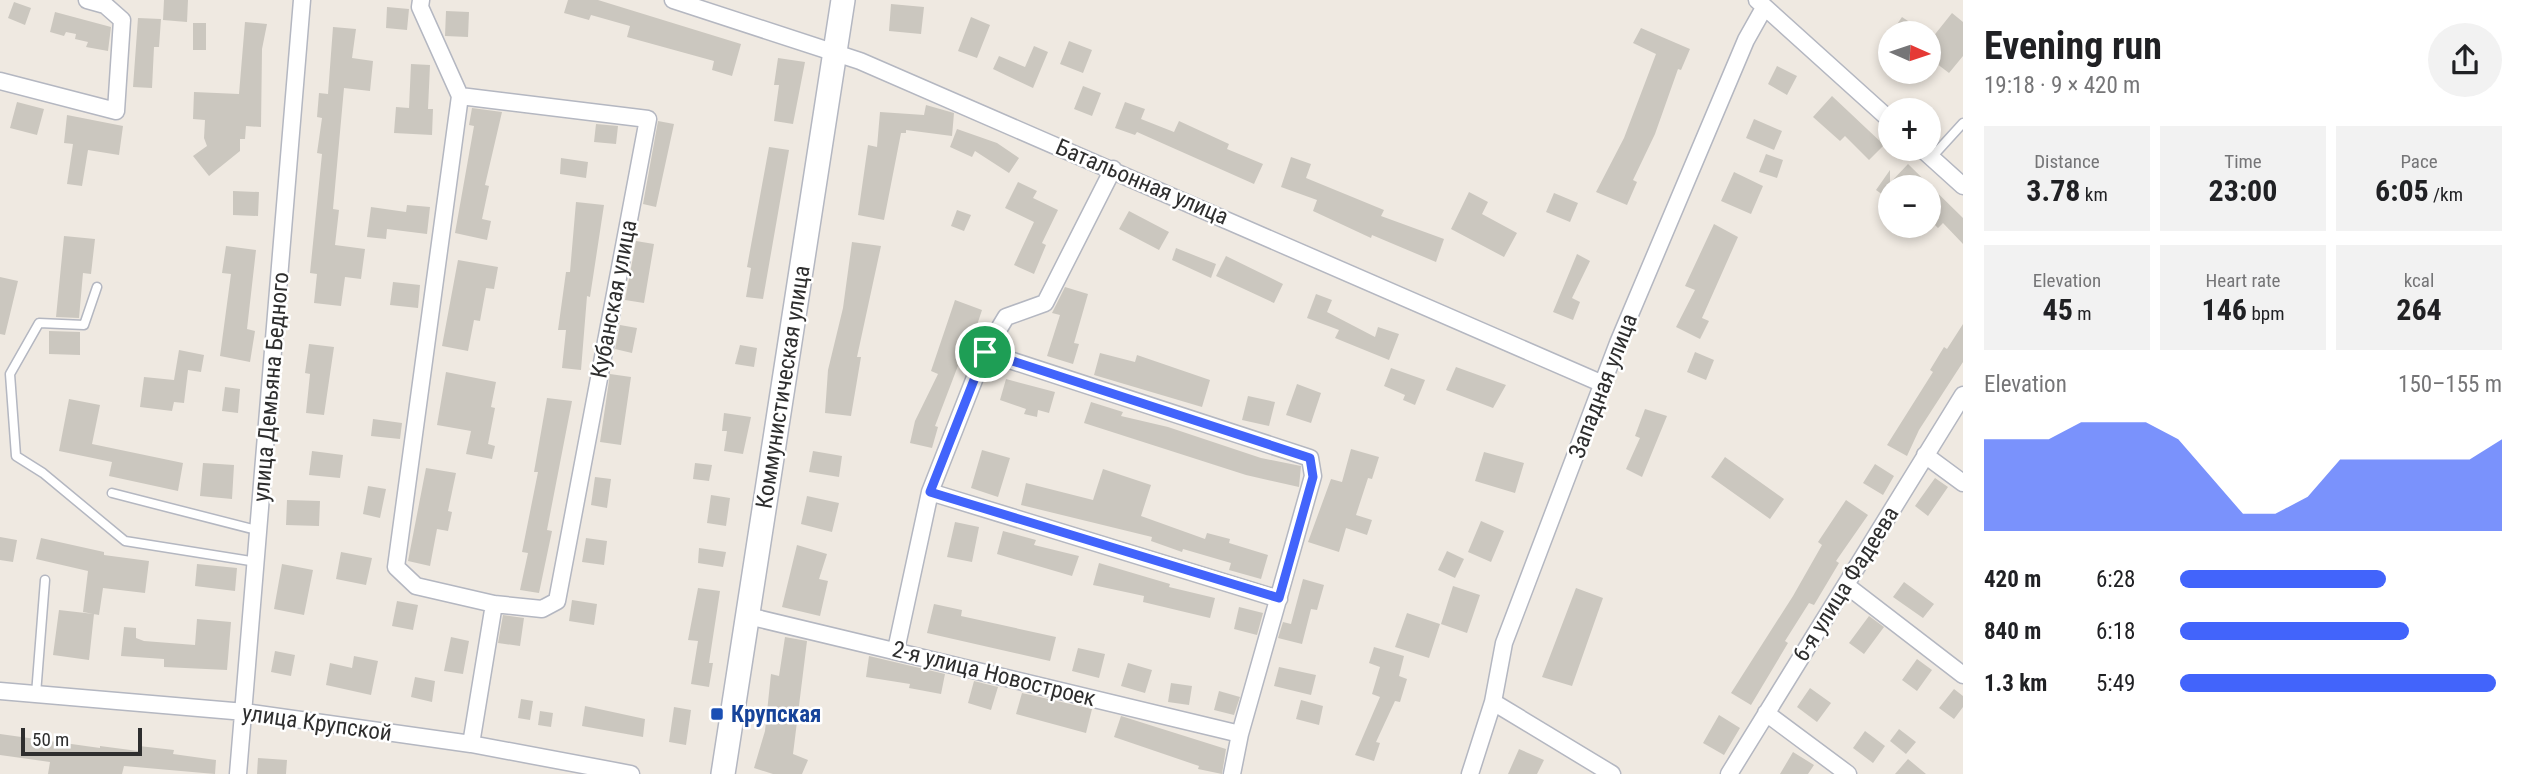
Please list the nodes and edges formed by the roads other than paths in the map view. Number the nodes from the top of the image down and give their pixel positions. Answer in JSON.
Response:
{"nodes":[{"id":1,"x":87,"y":0,"type":"edge"},
{"id":2,"x":302,"y":0,"type":"edge"},
{"id":3,"x":421,"y":0,"type":"edge"},
{"id":4,"x":673,"y":0,"type":"edge"},
{"id":5,"x":842,"y":0,"type":"edge"},
{"id":6,"x":105,"y":2,"type":"edge"},
{"id":7,"x":1760,"y":4,"type":"edge"},
{"id":8,"x":834,"y":52,"type":"junction"},
{"id":9,"x":0,"y":81,"type":"edge"},
{"id":10,"x":460,"y":96,"type":"junction"},
{"id":11,"x":1878,"y":109,"type":"edge"},
{"id":12,"x":1963,"y":123,"type":"edge"},
{"id":13,"x":1941,"y":141,"type":"edge"},
{"id":14,"x":1936,"y":161,"type":"edge"},
{"id":15,"x":1113,"y":169,"type":"junction"},
{"id":16,"x":1963,"y":186,"type":"edge"},
{"id":17,"x":97,"y":287,"type":"dead end"},
{"id":18,"x":985,"y":352,"type":"junction"},
{"id":19,"x":1603,"y":384,"type":"junction"},
{"id":20,"x":1963,"y":395,"type":"edge"},
{"id":21,"x":1925,"y":455,"type":"junction"},
{"id":22,"x":1963,"y":484,"type":"edge"},
{"id":23,"x":930,"y":492,"type":"junction"},
{"id":24,"x":112,"y":494,"type":"dead end"},
{"id":25,"x":260,"y":531,"type":"junction"},
{"id":26,"x":257,"y":562,"type":"junction"},
{"id":27,"x":45,"y":580,"type":"dead end"},
{"id":28,"x":1846,"y":585,"type":"junction"},
{"id":29,"x":1279,"y":598,"type":"junction"},
{"id":30,"x":494,"y":604,"type":"junction"},
{"id":31,"x":748,"y":616,"type":"junction"},
{"id":32,"x":896,"y":650,"type":"junction"},
{"id":33,"x":1963,"y":676,"type":"edge"},
{"id":34,"x":0,"y":691,"type":"edge"},
{"id":35,"x":36,"y":694,"type":"junction"},
{"id":36,"x":1493,"y":702,"type":"junction"},
{"id":37,"x":245,"y":712,"type":"junction"},
{"id":38,"x":1766,"y":713,"type":"junction"},
{"id":39,"x":1240,"y":734,"type":"junction"},
{"id":40,"x":471,"y":744,"type":"junction"},
{"id":41,"x":238,"y":774,"type":"edge"},
{"id":42,"x":631,"y":774,"type":"edge"},
{"id":43,"x":723,"y":774,"type":"edge"},
{"id":44,"x":1232,"y":774,"type":"edge"},
{"id":45,"x":1470,"y":774,"type":"edge"},
{"id":46,"x":1612,"y":774,"type":"edge"},
{"id":47,"x":1729,"y":774,"type":"edge"},
{"id":48,"x":1848,"y":774,"type":"edge"}],
"edges":[{"from":1,"to":6,"type":"street"},
{"from":2,"to":25,"type":"street","name":"улица Демьяна Бедного"},
{"from":3,"to":10,"type":"street"},
{"from":4,"to":8,"type":"street","name":"Батальонная улица"},
{"from":5,"to":8,"type":"main road","name":"Коммунистическая улица"},
{"from":6,"to":9,"type":"street"},
{"from":7,"to":11,"type":"street"},
{"from":7,"to":19,"type":"street","name":"Западная улица"},
{"from":8,"to":15,"type":"street","name":"Батальонная улица"},
{"from":8,"to":31,"type":"main road","name":"Коммунистическая улица"},
{"from":10,"to":30,"type":"street","name":"Кубанская улица"},
{"from":10,"to":30,"type":"street","name":"Кубанская улица"},
{"from":12,"to":13,"type":"lane"},
{"from":14,"to":16,"type":"street"},
{"from":15,"to":18,"type":"street"},
{"from":15,"to":19,"type":"street","name":"Батальонная улица"},
{"from":17,"to":26,"type":"lane"},
{"from":18,"to":23,"type":"street"},
{"from":18,"to":29,"type":"street"},
{"from":19,"to":36,"type":"street","name":"Западная улица"},
{"from":20,"to":21,"type":"street","name":"6-я улица Фадеева"},
{"from":21,"to":22,"type":"street"},
{"from":21,"to":28,"type":"street","name":"6-я улица Фадеева"},
{"from":23,"to":29,"type":"street"},
{"from":23,"to":32,"type":"street"},
{"from":24,"to":25,"type":"lane"},
{"from":25,"to":26,"type":"street","name":"улица Демьяна Бедного"},
{"from":26,"to":37,"type":"street","name":"улица Демьяна Бедного"},
{"from":27,"to":35,"type":"lane"},
{"from":28,"to":33,"type":"street"},
{"from":28,"to":38,"type":"street","name":"6-я улица Фадеева"},
{"from":29,"to":39,"type":"street"},
{"from":30,"to":40,"type":"street"},
{"from":31,"to":32,"type":"street","name":"2-я улица Новостроек"},
{"from":31,"to":43,"type":"main road","name":"Коммунистическая улица"},
{"from":32,"to":39,"type":"street","name":"2-я улица Новостроек"},
{"from":34,"to":35,"type":"street","name":"улица Крупской"},
{"from":35,"to":37,"type":"street","name":"улица Крупской"},
{"from":36,"to":45,"type":"street","name":"Западная улица"},
{"from":36,"to":46,"type":"street"},
{"from":37,"to":40,"type":"street","name":"улица Крупской"},
{"from":37,"to":41,"type":"street","name":"улица Демьяна Бедного"},
{"from":38,"to":47,"type":"street","name":"6-я улица Фадеева"},
{"from":38,"to":48,"type":"street"},
{"from":39,"to":44,"type":"street"},
{"from":40,"to":42,"type":"street","name":"улица Крупской"}]}
